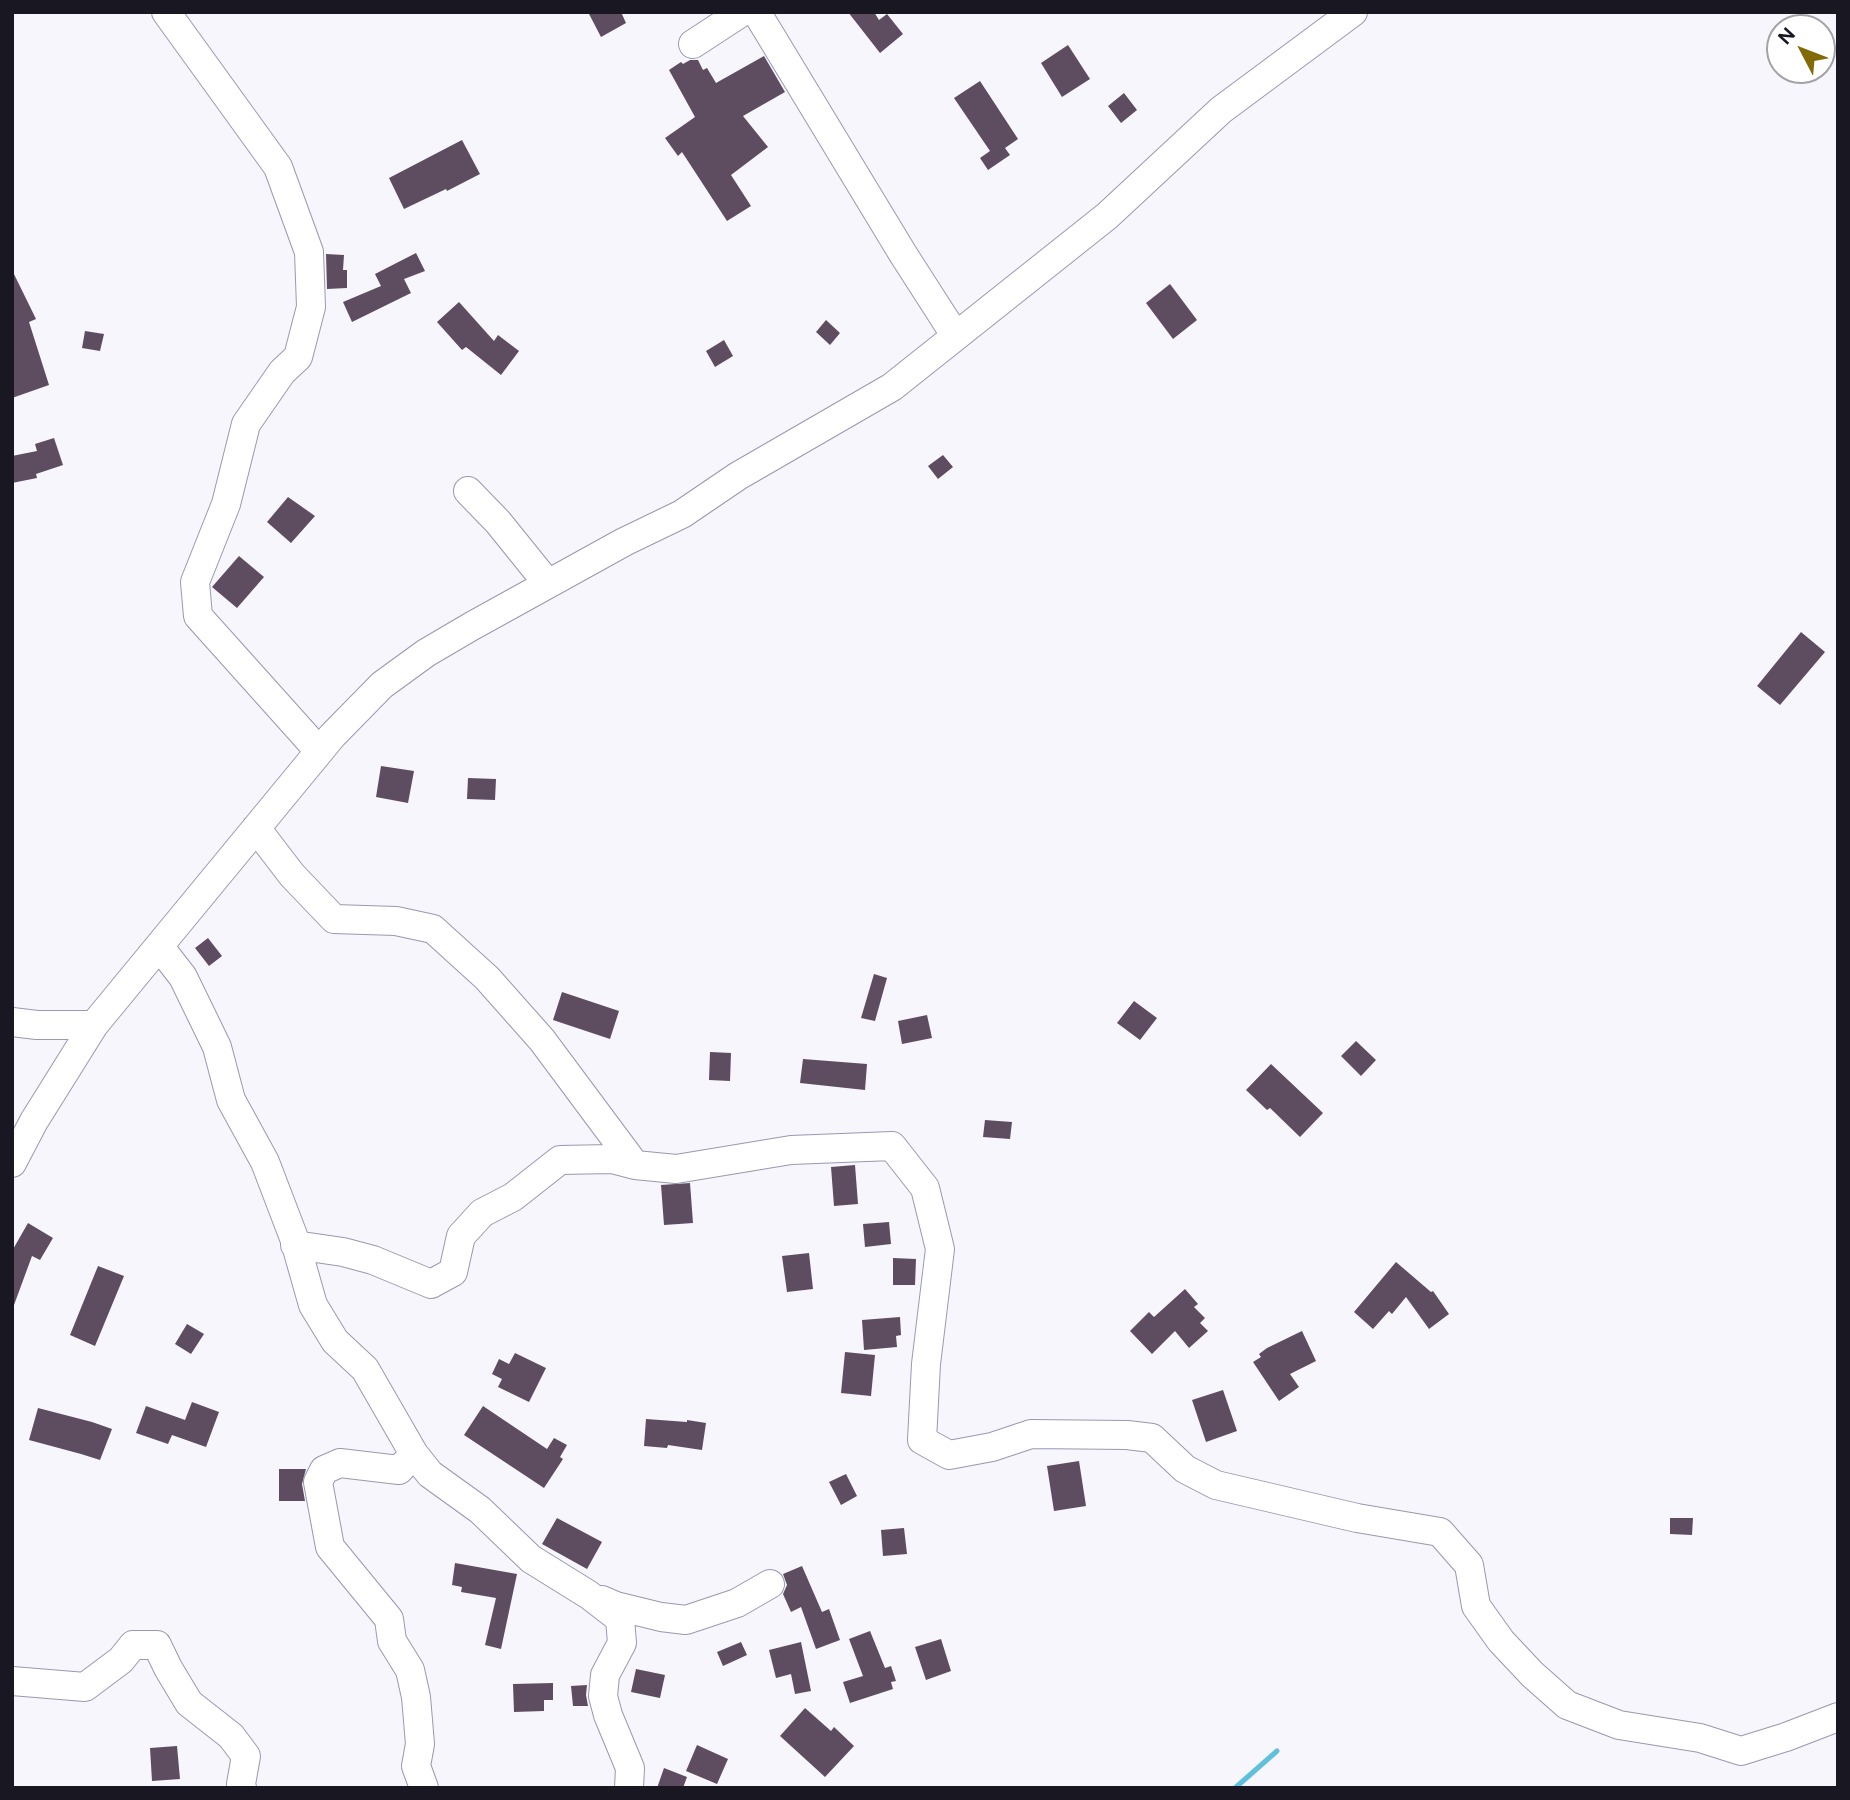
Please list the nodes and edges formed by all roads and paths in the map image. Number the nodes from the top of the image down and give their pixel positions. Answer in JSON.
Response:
{"nodes":[{"id":1,"x":166,"y":12,"type":"edge"},
{"id":2,"x":742,"y":12,"type":"edge"},
{"id":3,"x":755,"y":12,"type":"edge"},
{"id":4,"x":1353,"y":12,"type":"edge"},
{"id":5,"x":693,"y":44,"type":"dead end"},
{"id":6,"x":955,"y":335,"type":"junction"},
{"id":7,"x":468,"y":491,"type":"dead end"},
{"id":8,"x":548,"y":584,"type":"junction"},
{"id":9,"x":319,"y":751,"type":"junction"},
{"id":10,"x":256,"y":828,"type":"junction"},
{"id":11,"x":159,"y":946,"type":"junction"},
{"id":12,"x":12,"y":1022,"type":"edge"},
{"id":13,"x":94,"y":1025,"type":"junction"},
{"id":14,"x":12,"y":1163,"type":"edge"},
{"id":15,"x":635,"y":1165,"type":"junction"},
{"id":16,"x":295,"y":1245,"type":"junction"},
{"id":17,"x":414,"y":1454,"type":"junction"},
{"id":18,"x":770,"y":1584,"type":"dead end"},
{"id":19,"x":589,"y":1595,"type":"junction"},
{"id":20,"x":12,"y":1681,"type":"edge"},
{"id":21,"x":1838,"y":1717,"type":"edge"},
{"id":22,"x":242,"y":1788,"type":"edge"},
{"id":23,"x":424,"y":1788,"type":"edge"},
{"id":24,"x":629,"y":1788,"type":"edge"}],
"edges":[{"from":1,"to":9,"type":"street"},
{"from":2,"to":5,"type":"street"},
{"from":3,"to":6,"type":"street"},
{"from":4,"to":6,"type":"street"},
{"from":6,"to":8,"type":"street"},
{"from":7,"to":8,"type":"street"},
{"from":8,"to":9,"type":"street"},
{"from":9,"to":10,"type":"street"},
{"from":10,"to":11,"type":"street"},
{"from":10,"to":15,"type":"street"},
{"from":11,"to":13,"type":"street"},
{"from":11,"to":16,"type":"street"},
{"from":12,"to":13,"type":"street"},
{"from":13,"to":14,"type":"street"},
{"from":15,"to":16,"type":"street"},
{"from":15,"to":21,"type":"street"},
{"from":16,"to":17,"type":"street"},
{"from":17,"to":19,"type":"street"},
{"from":17,"to":23,"type":"street"},
{"from":18,"to":19,"type":"street"},
{"from":19,"to":24,"type":"street"},
{"from":20,"to":22,"type":"street"}]}
